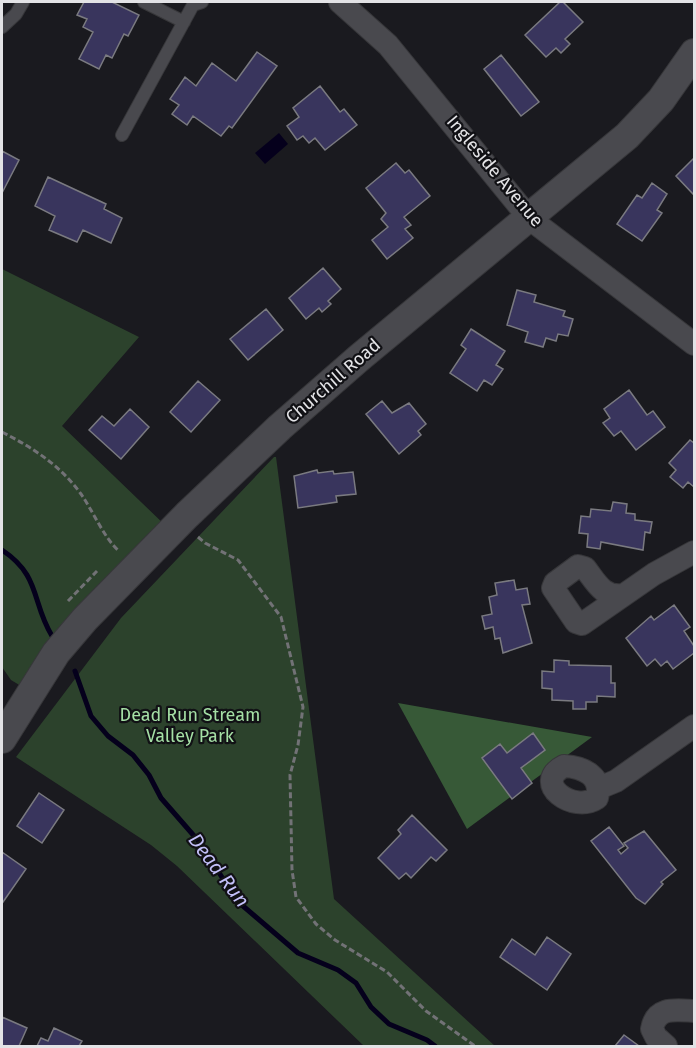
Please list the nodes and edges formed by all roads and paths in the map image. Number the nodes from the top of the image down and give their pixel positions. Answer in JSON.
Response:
{"nodes":[{"id":1,"x":23,"y":2,"type":"edge"},
{"id":2,"x":202,"y":2,"type":"edge"},
{"id":3,"x":340,"y":2,"type":"edge"},
{"id":4,"x":149,"y":3,"type":"edge"},
{"id":5,"x":184,"y":22,"type":"junction"},
{"id":6,"x":2,"y":27,"type":"edge"},
{"id":7,"x":694,"y":53,"type":"edge"},
{"id":8,"x":122,"y":135,"type":"dead end"},
{"id":9,"x":530,"y":219,"type":"junction"},
{"id":10,"x":694,"y":345,"type":"edge"},
{"id":11,"x":2,"y":432,"type":"edge"},
{"id":12,"x":187,"y":515,"type":"junction"},
{"id":13,"x":126,"y":544,"type":"dead end"},
{"id":14,"x":694,"y":552,"type":"edge"},
{"id":15,"x":623,"y":595,"type":"dead end"},
{"id":16,"x":694,"y":726,"type":"edge"},
{"id":17,"x":2,"y":739,"type":"edge"},
{"id":18,"x":599,"y":788,"type":"dead end"},
{"id":19,"x":694,"y":1011,"type":"edge"},
{"id":20,"x":475,"y":1047,"type":"edge"},
{"id":21,"x":666,"y":1047,"type":"edge"}],
"edges":[{"from":1,"to":6,"type":"lane"},
{"from":2,"to":5,"type":"lane"},
{"from":3,"to":9,"type":"street","name":"Ingleside Avenue"},
{"from":4,"to":5,"type":"lane"},
{"from":5,"to":8,"type":"lane"},
{"from":7,"to":9,"type":"street","name":"Churchill Road"},
{"from":9,"to":10,"type":"street","name":"Ingleside Avenue"},
{"from":9,"to":12,"type":"street","name":"Churchill Road"},
{"from":11,"to":13,"type":"path"},
{"from":12,"to":17,"type":"street","name":"Churchill Road"},
{"from":12,"to":20,"type":"path"},
{"from":14,"to":15,"type":"street"},
{"from":16,"to":18,"type":"street"},
{"from":19,"to":21,"type":"street"}]}
